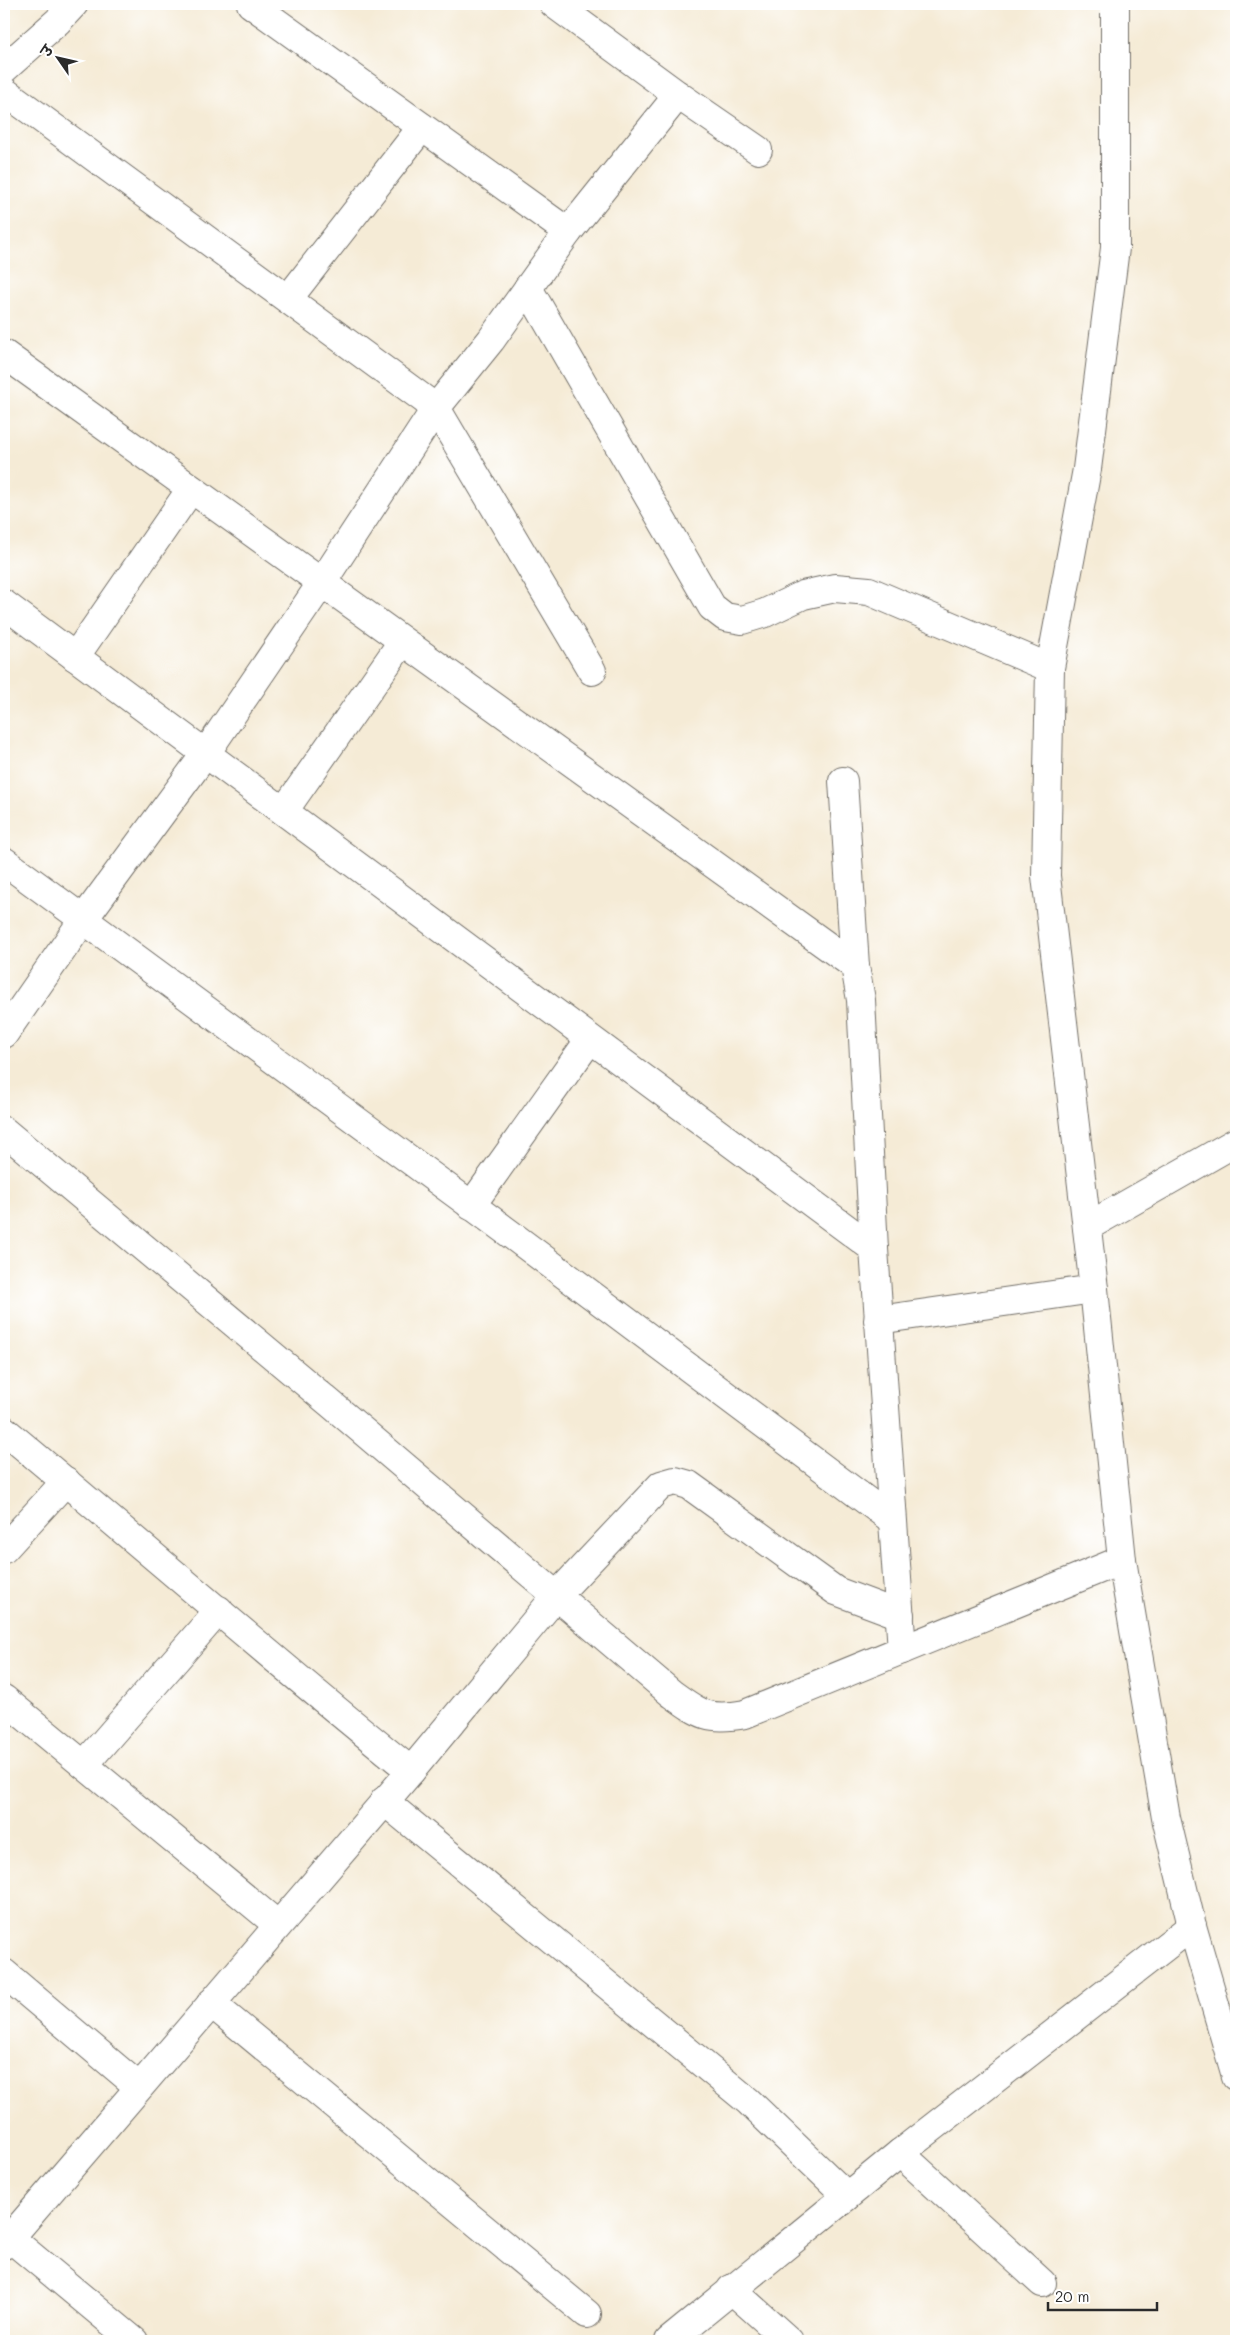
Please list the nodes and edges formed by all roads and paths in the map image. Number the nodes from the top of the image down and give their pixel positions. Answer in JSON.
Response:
{"nodes":[{"id":1,"x":74,"y":4,"type":"edge"},
{"id":2,"x":251,"y":4,"type":"edge"},
{"id":3,"x":554,"y":4,"type":"edge"},
{"id":4,"x":1114,"y":4,"type":"edge"},
{"id":5,"x":4,"y":69,"type":"edge"},
{"id":6,"x":4,"y":91,"type":"edge"},
{"id":7,"x":678,"y":95,"type":"junction"},
{"id":8,"x":422,"y":126,"type":"junction"},
{"id":9,"x":758,"y":150,"type":"dead end"},
{"id":10,"x":568,"y":232,"type":"junction"},
{"id":11,"x":528,"y":288,"type":"junction"},
{"id":12,"x":288,"y":299,"type":"junction"},
{"id":13,"x":4,"y":354,"type":"edge"},
{"id":14,"x":436,"y":408,"type":"junction"},
{"id":15,"x":191,"y":489,"type":"junction"},
{"id":16,"x":321,"y":584,"type":"junction"},
{"id":17,"x":4,"y":604,"type":"edge"},
{"id":18,"x":402,"y":642,"type":"junction"},
{"id":19,"x":75,"y":657,"type":"junction"},
{"id":20,"x":1050,"y":668,"type":"junction"},
{"id":21,"x":592,"y":672,"type":"dead end"},
{"id":22,"x":206,"y":753,"type":"junction"},
{"id":23,"x":843,"y":781,"type":"dead end"},
{"id":24,"x":284,"y":811,"type":"junction"},
{"id":25,"x":4,"y":862,"type":"edge"},
{"id":26,"x":83,"y":920,"type":"junction"},
{"id":27,"x":856,"y":966,"type":"junction"},
{"id":28,"x":4,"y":1034,"type":"edge"},
{"id":29,"x":590,"y":1039,"type":"junction"},
{"id":30,"x":4,"y":1131,"type":"edge"},
{"id":31,"x":1236,"y":1142,"type":"edge"},
{"id":32,"x":471,"y":1206,"type":"junction"},
{"id":33,"x":1087,"y":1227,"type":"junction"},
{"id":34,"x":874,"y":1249,"type":"junction"},
{"id":35,"x":1094,"y":1289,"type":"junction"},
{"id":36,"x":878,"y":1320,"type":"junction"},
{"id":37,"x":4,"y":1430,"type":"edge"},
{"id":38,"x":66,"y":1481,"type":"junction"},
{"id":39,"x":892,"y":1519,"type":"junction"},
{"id":40,"x":4,"y":1548,"type":"edge"},
{"id":41,"x":1122,"y":1560,"type":"junction"},
{"id":42,"x":557,"y":1595,"type":"junction"},
{"id":43,"x":219,"y":1610,"type":"junction"},
{"id":44,"x":900,"y":1615,"type":"junction"},
{"id":45,"x":902,"y":1650,"type":"junction"},
{"id":46,"x":4,"y":1699,"type":"edge"},
{"id":47,"x":84,"y":1765,"type":"junction"},
{"id":48,"x":411,"y":1771,"type":"junction"},
{"id":49,"x":384,"y":1801,"type":"junction"},
{"id":50,"x":278,"y":1925,"type":"junction"},
{"id":51,"x":1192,"y":1926,"type":"junction"},
{"id":52,"x":4,"y":1973,"type":"edge"},
{"id":53,"x":211,"y":2003,"type":"junction"},
{"id":54,"x":1236,"y":2076,"type":"edge"},
{"id":55,"x":139,"y":2087,"type":"junction"},
{"id":56,"x":900,"y":2153,"type":"junction"},
{"id":57,"x":847,"y":2196,"type":"junction"},
{"id":58,"x":6,"y":2238,"type":"edge"},
{"id":59,"x":1042,"y":2283,"type":"dead end"},
{"id":60,"x":731,"y":2289,"type":"junction"},
{"id":61,"x":587,"y":2314,"type":"dead end"},
{"id":62,"x":134,"y":2341,"type":"edge"},
{"id":63,"x":669,"y":2341,"type":"edge"},
{"id":64,"x":790,"y":2341,"type":"edge"}],
"edges":[{"from":1,"to":5,"type":"street"},
{"from":2,"to":8,"type":"street"},
{"from":3,"to":7,"type":"street"},
{"from":4,"to":20,"type":"street"},
{"from":6,"to":12,"type":"street"},
{"from":7,"to":9,"type":"street"},
{"from":7,"to":10,"type":"street"},
{"from":8,"to":10,"type":"street"},
{"from":8,"to":12,"type":"street"},
{"from":10,"to":11,"type":"street"},
{"from":11,"to":14,"type":"street"},
{"from":11,"to":20,"type":"street"},
{"from":12,"to":14,"type":"street"},
{"from":13,"to":15,"type":"street"},
{"from":14,"to":16,"type":"street"},
{"from":14,"to":21,"type":"street"},
{"from":15,"to":16,"type":"street"},
{"from":15,"to":19,"type":"street"},
{"from":16,"to":18,"type":"street"},
{"from":16,"to":22,"type":"street"},
{"from":17,"to":19,"type":"street"},
{"from":18,"to":24,"type":"street"},
{"from":18,"to":27,"type":"street"},
{"from":19,"to":22,"type":"street"},
{"from":20,"to":33,"type":"street"},
{"from":22,"to":24,"type":"street"},
{"from":22,"to":26,"type":"street"},
{"from":23,"to":27,"type":"street"},
{"from":24,"to":29,"type":"street"},
{"from":25,"to":26,"type":"street"},
{"from":26,"to":28,"type":"street"},
{"from":26,"to":32,"type":"street"},
{"from":27,"to":34,"type":"street"},
{"from":29,"to":32,"type":"street"},
{"from":29,"to":34,"type":"street"},
{"from":30,"to":42,"type":"street"},
{"from":31,"to":33,"type":"street"},
{"from":32,"to":39,"type":"street"},
{"from":33,"to":35,"type":"street"},
{"from":34,"to":36,"type":"street"},
{"from":35,"to":36,"type":"street"},
{"from":35,"to":41,"type":"street"},
{"from":36,"to":39,"type":"street"},
{"from":37,"to":38,"type":"street"},
{"from":38,"to":40,"type":"street"},
{"from":38,"to":43,"type":"street"},
{"from":39,"to":44,"type":"street"},
{"from":41,"to":45,"type":"street"},
{"from":41,"to":51,"type":"street"},
{"from":42,"to":44,"type":"street"},
{"from":42,"to":45,"type":"street"},
{"from":42,"to":48,"type":"street"},
{"from":43,"to":47,"type":"street"},
{"from":43,"to":48,"type":"street"},
{"from":44,"to":45,"type":"street"},
{"from":46,"to":47,"type":"street"},
{"from":47,"to":50,"type":"street"},
{"from":48,"to":49,"type":"street"},
{"from":49,"to":50,"type":"street"},
{"from":49,"to":57,"type":"street"},
{"from":50,"to":53,"type":"street"},
{"from":51,"to":54,"type":"street"},
{"from":51,"to":56,"type":"street"},
{"from":52,"to":55,"type":"street"},
{"from":53,"to":55,"type":"street"},
{"from":53,"to":61,"type":"street"},
{"from":55,"to":58,"type":"street"},
{"from":56,"to":57,"type":"street"},
{"from":56,"to":59,"type":"street"},
{"from":57,"to":60,"type":"street"},
{"from":58,"to":62,"type":"street"},
{"from":60,"to":63,"type":"street"},
{"from":60,"to":64,"type":"street"}]}
